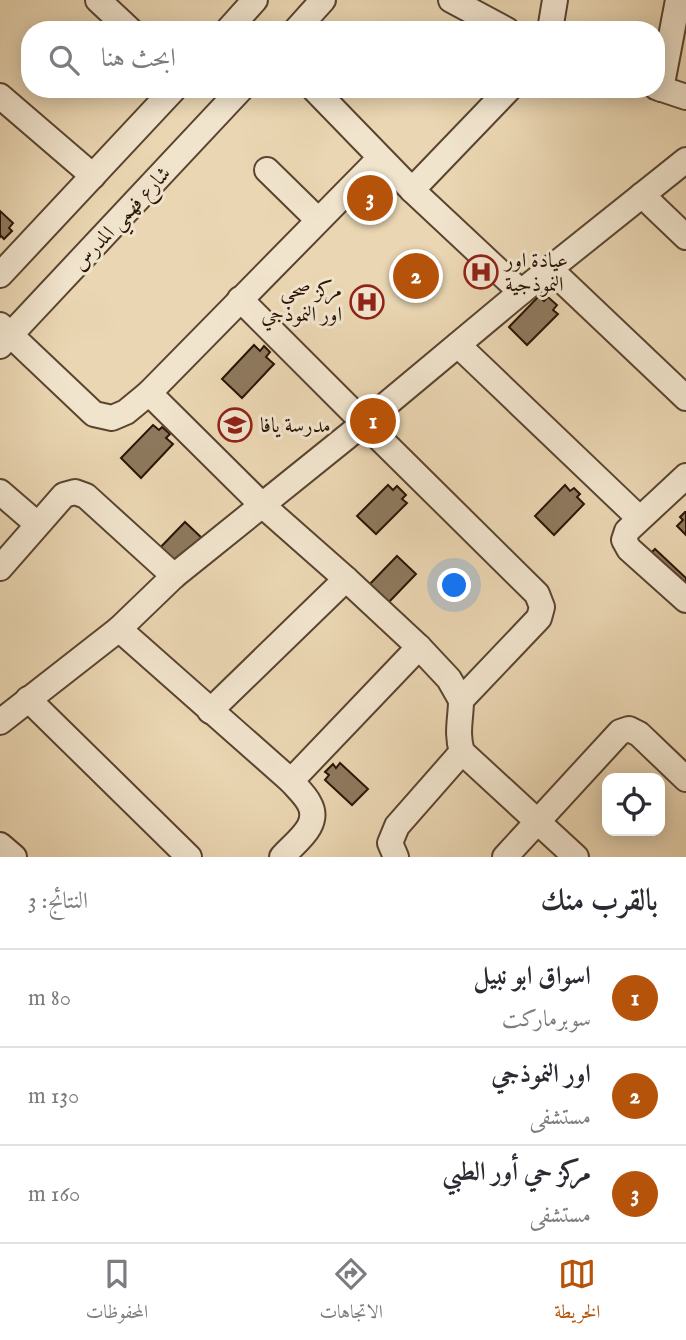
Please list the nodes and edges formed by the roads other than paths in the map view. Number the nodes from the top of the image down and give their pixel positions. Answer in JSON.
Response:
{"nodes":[{"id":1,"x":98,"y":0,"type":"edge"},
{"id":2,"x":255,"y":0,"type":"edge"},
{"id":3,"x":323,"y":0,"type":"edge"},
{"id":4,"x":451,"y":0,"type":"edge"},
{"id":5,"x":555,"y":0,"type":"edge"},
{"id":6,"x":678,"y":0,"type":"edge"},
{"id":7,"x":120,"y":21,"type":"edge"},
{"id":8,"x":236,"y":21,"type":"edge"},
{"id":9,"x":304,"y":21,"type":"edge"},
{"id":10,"x":490,"y":21,"type":"edge"},
{"id":11,"x":552,"y":21,"type":"edge"},
{"id":12,"x":665,"y":60,"type":"edge"},
{"id":13,"x":665,"y":90,"type":"edge"},
{"id":14,"x":0,"y":96,"type":"edge"},
{"id":15,"x":686,"y":97,"type":"edge"},
{"id":16,"x":166,"y":98,"type":"edge"},
{"id":17,"x":232,"y":98,"type":"edge"},
{"id":18,"x":322,"y":98,"type":"edge"},
{"id":19,"x":500,"y":98,"type":"edge"},
{"id":20,"x":379,"y":159,"type":"junction"},
{"id":21,"x":686,"y":160,"type":"edge"},
{"id":22,"x":267,"y":170,"type":"dead end"},
{"id":23,"x":93,"y":176,"type":"junction"},
{"id":24,"x":412,"y":190,"type":"junction"},
{"id":25,"x":642,"y":195,"type":"junction"},
{"id":26,"x":318,"y":220,"type":"junction"},
{"id":27,"x":686,"y":237,"type":"edge"},
{"id":28,"x":550,"y":270,"type":"junction"},
{"id":29,"x":0,"y":275,"type":"edge"},
{"id":30,"x":521,"y":292,"type":"junction"},
{"id":31,"x":240,"y":299,"type":"junction"},
{"id":32,"x":4,"y":335,"type":"edge"},
{"id":33,"x":458,"y":345,"type":"junction"},
{"id":34,"x":149,"y":393,"type":"junction"},
{"id":35,"x":686,"y":398,"type":"edge"},
{"id":36,"x":364,"y":423,"type":"junction"},
{"id":37,"x":686,"y":476,"type":"edge"},
{"id":38,"x":0,"y":492,"type":"edge"},
{"id":39,"x":261,"y":504,"type":"junction"},
{"id":40,"x":639,"y":518,"type":"junction"},
{"id":41,"x":37,"y":524,"type":"junction"},
{"id":42,"x":0,"y":568,"type":"edge"},
{"id":43,"x":174,"y":576,"type":"junction"},
{"id":44,"x":346,"y":579,"type":"junction"},
{"id":45,"x":686,"y":600,"type":"edge"},
{"id":46,"x":118,"y":629,"type":"junction"},
{"id":47,"x":419,"y":647,"type":"junction"},
{"id":48,"x":27,"y":699,"type":"junction"},
{"id":49,"x":461,"y":701,"type":"junction"},
{"id":50,"x":210,"y":711,"type":"junction"},
{"id":51,"x":0,"y":722,"type":"edge"},
{"id":52,"x":462,"y":752,"type":"junction"},
{"id":53,"x":686,"y":779,"type":"edge"},
{"id":54,"x":291,"y":781,"type":"junction"},
{"id":55,"x":538,"y":822,"type":"junction"},
{"id":56,"x":0,"y":845,"type":"edge"},
{"id":57,"x":14,"y":857,"type":"edge"},
{"id":58,"x":189,"y":857,"type":"edge"},
{"id":59,"x":282,"y":857,"type":"edge"},
{"id":60,"x":396,"y":857,"type":"edge"},
{"id":61,"x":505,"y":857,"type":"edge"},
{"id":62,"x":576,"y":857,"type":"edge"}],
"edges":[{"from":1,"to":7,"type":"street"},
{"from":2,"to":8,"type":"street"},
{"from":3,"to":9,"type":"street"},
{"from":4,"to":10,"type":"street"},
{"from":5,"to":11,"type":"street"},
{"from":6,"to":12,"type":"street"},
{"from":13,"to":15,"type":"street"},
{"from":14,"to":23,"type":"street"},
{"from":16,"to":23,"type":"street"},
{"from":17,"to":32,"type":"street","name":"شارع فهمي المدرس"},
{"from":18,"to":20,"type":"street"},
{"from":19,"to":24,"type":"street"},
{"from":20,"to":24,"type":"street"},
{"from":20,"to":26,"type":"street"},
{"from":21,"to":25,"type":"street"},
{"from":22,"to":26,"type":"street"},
{"from":23,"to":29,"type":"street"},
{"from":24,"to":30,"type":"street"},
{"from":25,"to":27,"type":"street"},
{"from":25,"to":28,"type":"street"},
{"from":26,"to":31,"type":"street"},
{"from":28,"to":30,"type":"street"},
{"from":28,"to":35,"type":"street"},
{"from":30,"to":33,"type":"street"},
{"from":31,"to":34,"type":"street"},
{"from":31,"to":36,"type":"street"},
{"from":32,"to":34,"type":"street"},
{"from":33,"to":36,"type":"street"},
{"from":33,"to":40,"type":"street"},
{"from":34,"to":39,"type":"street"},
{"from":36,"to":39,"type":"street"},
{"from":36,"to":49,"type":"street"},
{"from":37,"to":40,"type":"street"},
{"from":38,"to":41,"type":"street"},
{"from":39,"to":43,"type":"street"},
{"from":39,"to":44,"type":"street"},
{"from":40,"to":45,"type":"street"},
{"from":41,"to":42,"type":"street"},
{"from":41,"to":43,"type":"street"},
{"from":43,"to":46,"type":"street"},
{"from":44,"to":47,"type":"street"},
{"from":44,"to":50,"type":"street"},
{"from":46,"to":48,"type":"street"},
{"from":46,"to":50,"type":"street"},
{"from":47,"to":49,"type":"street"},
{"from":47,"to":54,"type":"street"},
{"from":48,"to":51,"type":"street"},
{"from":48,"to":58,"type":"street"},
{"from":49,"to":52,"type":"street"},
{"from":50,"to":54,"type":"street"},
{"from":52,"to":55,"type":"street"},
{"from":52,"to":60,"type":"street"},
{"from":53,"to":55,"type":"street"},
{"from":54,"to":59,"type":"street"},
{"from":55,"to":61,"type":"street"},
{"from":55,"to":62,"type":"street"},
{"from":56,"to":57,"type":"street"}]}
